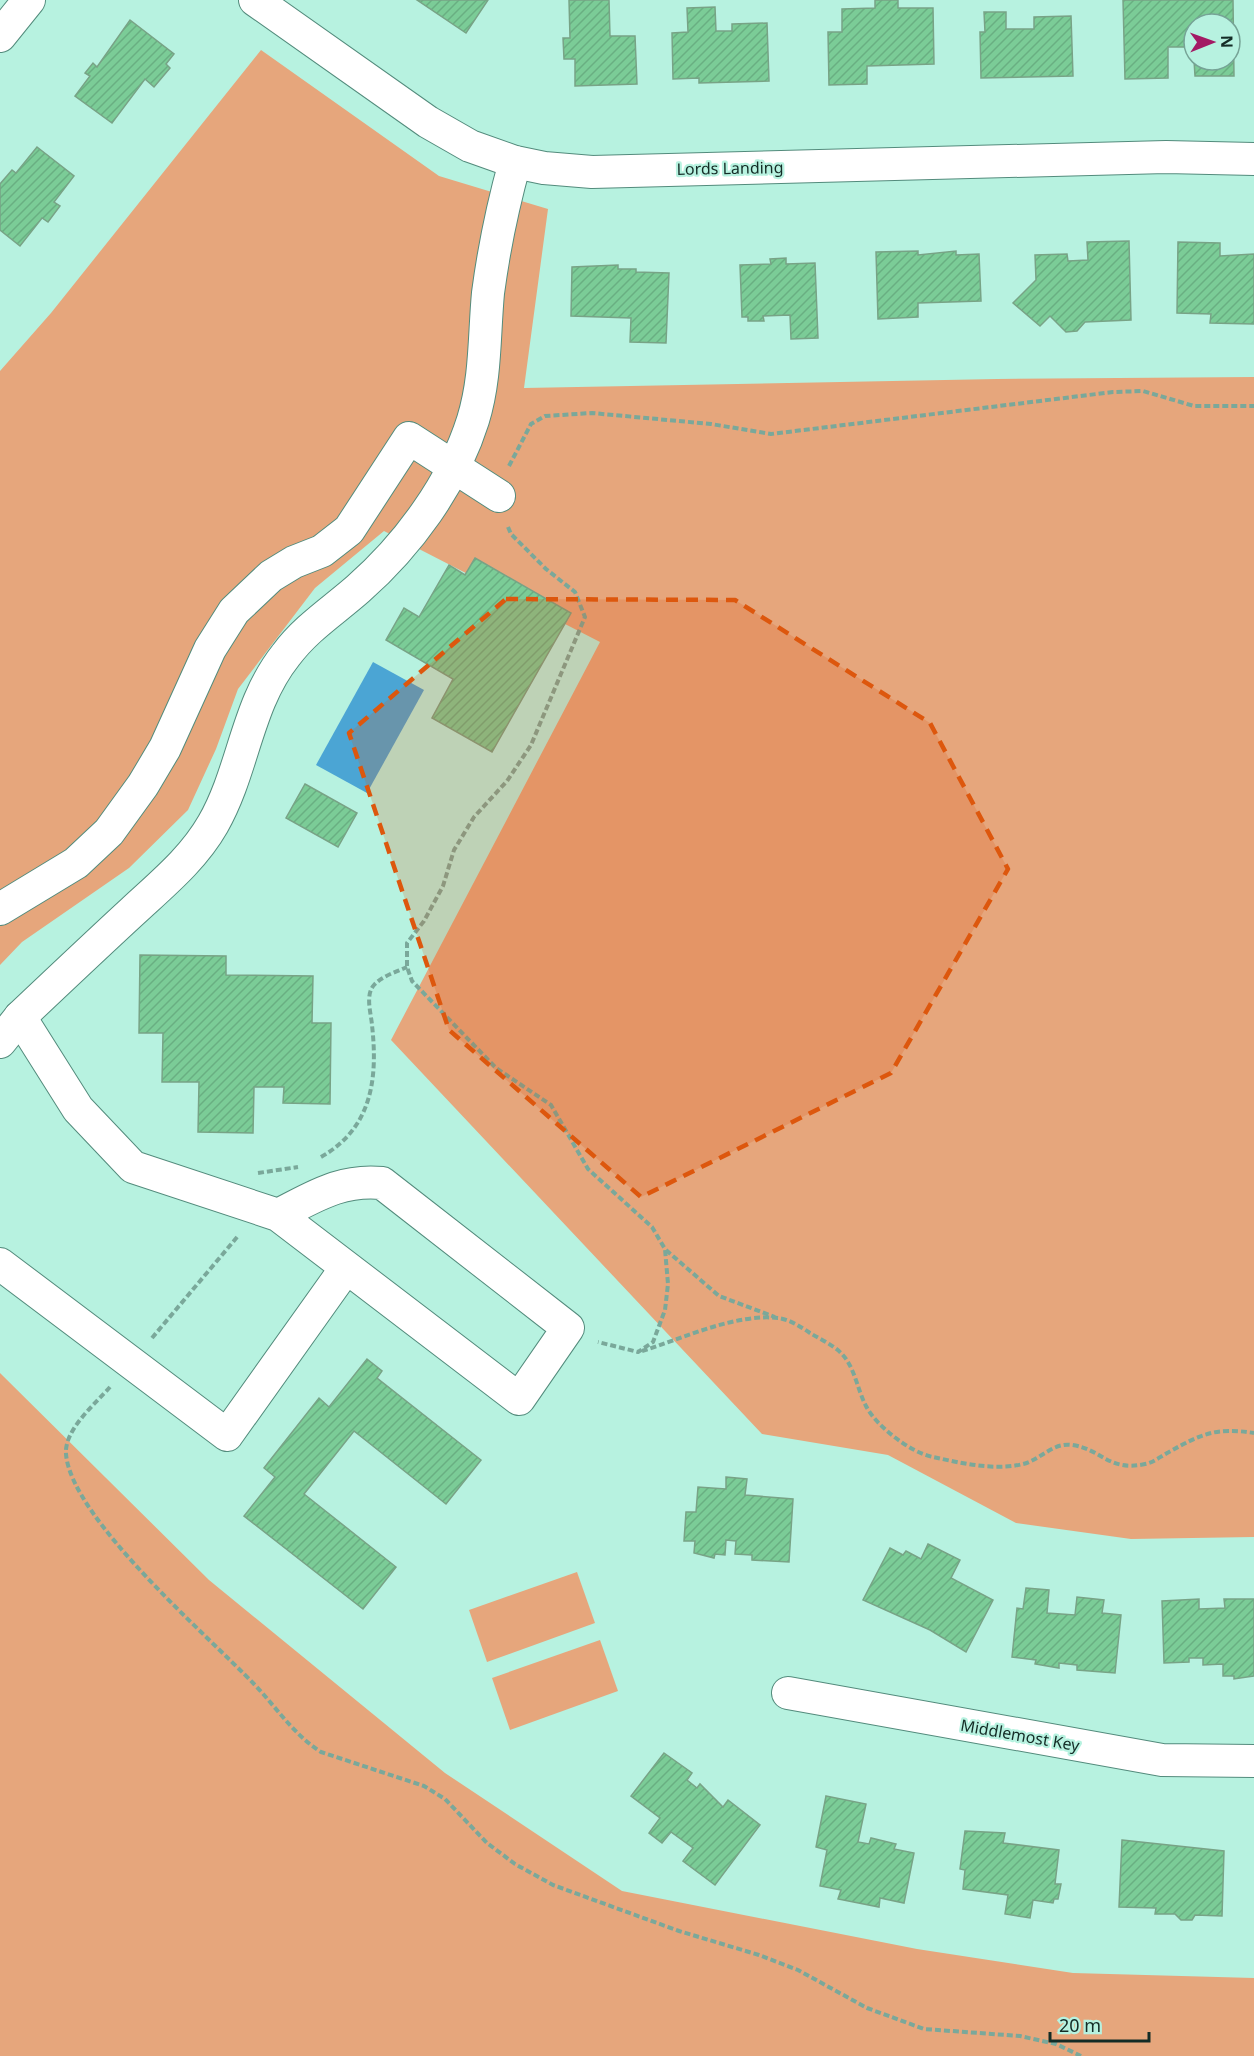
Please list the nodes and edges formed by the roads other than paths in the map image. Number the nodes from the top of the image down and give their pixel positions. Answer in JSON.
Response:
{"nodes":[{"id":1,"x":29,"y":0,"type":"edge"},
{"id":2,"x":255,"y":0,"type":"edge"},
{"id":3,"x":0,"y":36,"type":"edge"},
{"id":4,"x":1254,"y":159,"type":"edge"},
{"id":5,"x":515,"y":162,"type":"junction"},
{"id":6,"x":454,"y":467,"type":"junction"},
{"id":7,"x":499,"y":496,"type":"road end"},
{"id":8,"x":0,"y":909,"type":"edge"},
{"id":9,"x":20,"y":1017,"type":"junction"},
{"id":10,"x":0,"y":1042,"type":"edge"},
{"id":11,"x":264,"y":1211,"type":"junction"},
{"id":12,"x":0,"y":1264,"type":"edge"},
{"id":13,"x":346,"y":1268,"type":"junction"},
{"id":14,"x":788,"y":1693,"type":"dead end"},
{"id":15,"x":1254,"y":1761,"type":"edge"}],
"edges":[{"from":1,"to":3,"type":"street"},
{"from":2,"to":5,"type":"street","name":"Lords Landing"},
{"from":4,"to":5,"type":"street","name":"Lords Landing"},
{"from":5,"to":6,"type":"street"},
{"from":6,"to":7,"type":"street"},
{"from":6,"to":8,"type":"street"},
{"from":6,"to":9,"type":"street"},
{"from":9,"to":10,"type":"street"},
{"from":9,"to":11,"type":"street"},
{"from":11,"to":13,"type":"street"},
{"from":11,"to":13,"type":"street"},
{"from":12,"to":13,"type":"street"},
{"from":14,"to":15,"type":"street","name":"Middlemost Key"}]}
